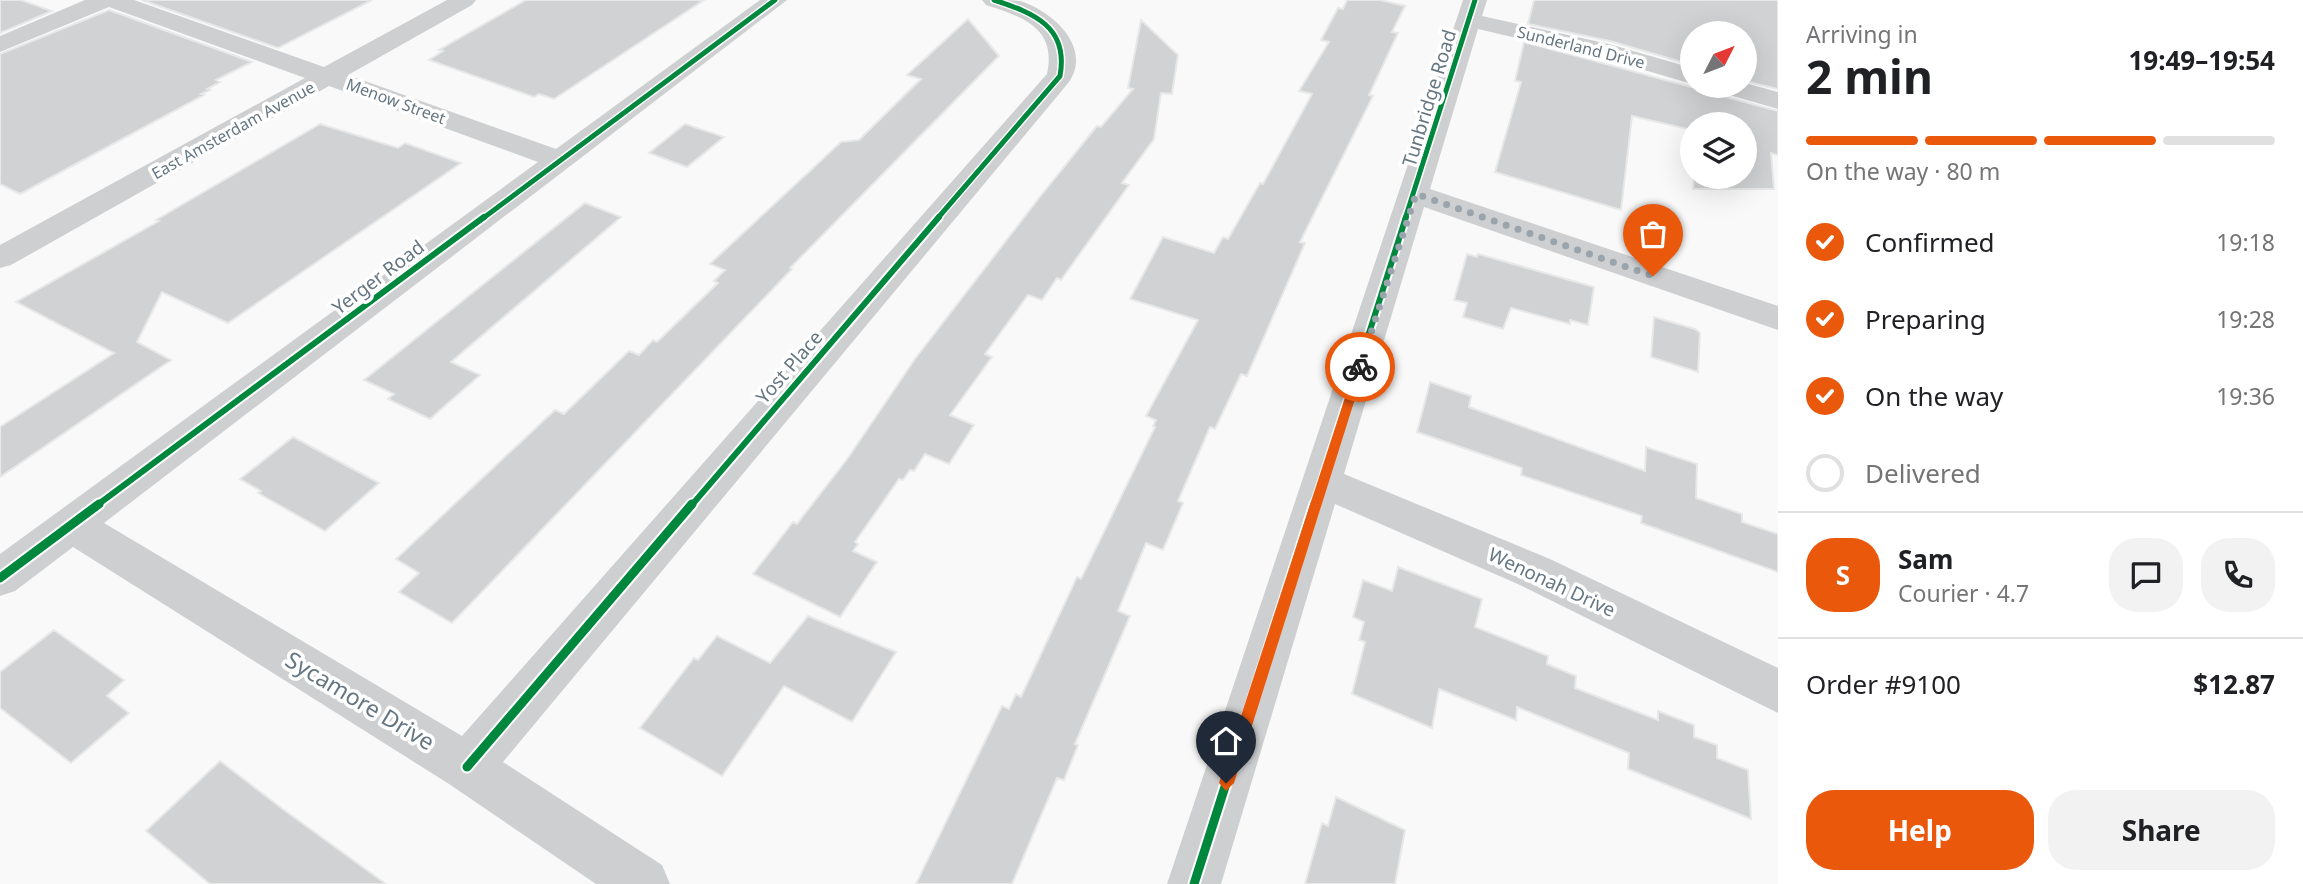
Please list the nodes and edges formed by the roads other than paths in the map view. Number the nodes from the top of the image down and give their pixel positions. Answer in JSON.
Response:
{"nodes":[{"id":1,"x":105,"y":0,"type":"edge"},
{"id":2,"x":112,"y":0,"type":"edge"},
{"id":3,"x":464,"y":0,"type":"edge"},
{"id":4,"x":775,"y":0,"type":"edge"},
{"id":5,"x":994,"y":0,"type":"edge"},
{"id":6,"x":1472,"y":10,"type":"edge"},
{"id":7,"x":0,"y":45,"type":"edge"},
{"id":8,"x":1680,"y":72,"type":"edge"},
{"id":9,"x":329,"y":77,"type":"junction"},
{"id":10,"x":1757,"y":95,"type":"edge"},
{"id":11,"x":1778,"y":101,"type":"edge"},
{"id":12,"x":561,"y":160,"type":"junction"},
{"id":13,"x":1416,"y":194,"type":"junction"},
{"id":14,"x":0,"y":258,"type":"edge"},
{"id":15,"x":1778,"y":318,"type":"edge"},
{"id":16,"x":1323,"y":482,"type":"junction"},
{"id":17,"x":72,"y":525,"type":"junction"},
{"id":18,"x":0,"y":578,"type":"edge"},
{"id":19,"x":1778,"y":691,"type":"edge"},
{"id":20,"x":467,"y":767,"type":"junction"},
{"id":21,"x":643,"y":884,"type":"edge"},
{"id":22,"x":1194,"y":884,"type":"edge"}],
"edges":[{"from":1,"to":7,"type":"street"},
{"from":2,"to":9,"type":"street","name":"Menow Street"},
{"from":3,"to":9,"type":"street","name":"East Amsterdam Avenue"},
{"from":4,"to":12,"type":"street","name":"Yerger Road"},
{"from":5,"to":20,"type":"street","name":"Yost Place"},
{"from":6,"to":8,"type":"street","name":"Sunderland Drive"},
{"from":6,"to":13,"type":"street","name":"Tunbridge Road"},
{"from":9,"to":12,"type":"street","name":"Menow Street"},
{"from":9,"to":14,"type":"street","name":"East Amsterdam Avenue"},
{"from":10,"to":11,"type":"street"},
{"from":12,"to":17,"type":"street","name":"Yerger Road"},
{"from":13,"to":15,"type":"street"},
{"from":13,"to":16,"type":"street","name":"Tunbridge Road"},
{"from":16,"to":19,"type":"street","name":"Wenonah Drive"},
{"from":16,"to":22,"type":"street","name":"Tunbridge Road"},
{"from":17,"to":18,"type":"street","name":"Yerger Road"},
{"from":17,"to":20,"type":"street","name":"Sycamore Drive"},
{"from":20,"to":21,"type":"street","name":"Sycamore Drive"}]}
